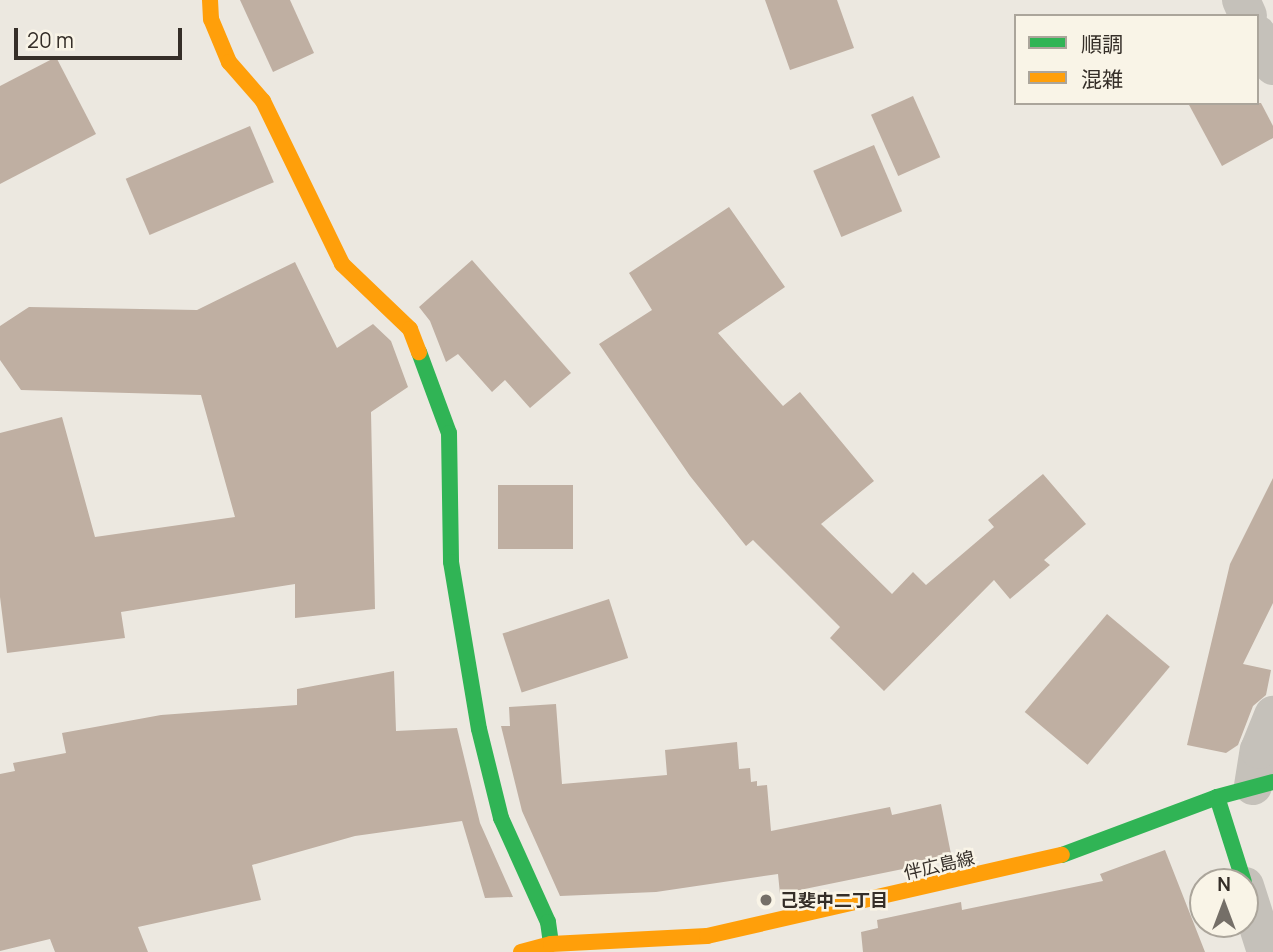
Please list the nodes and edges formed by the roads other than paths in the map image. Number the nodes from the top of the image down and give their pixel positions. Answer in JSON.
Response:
{"nodes":[{"id":1,"x":209,"y":0,"type":"edge"},
{"id":2,"x":1259,"y":38,"type":"edge"},
{"id":3,"x":1273,"y":66,"type":"edge"},
{"id":4,"x":1273,"y":715,"type":"edge"},
{"id":5,"x":1263,"y":784,"type":"edge"},
{"id":6,"x":1217,"y":797,"type":"junction"},
{"id":7,"x":1239,"y":868,"type":"edge"},
{"id":8,"x":1259,"y":930,"type":"edge"},
{"id":9,"x":551,"y":944,"type":"junction"},
{"id":10,"x":521,"y":952,"type":"edge"},
{"id":11,"x":1266,"y":952,"type":"edge"}],
"edges":[{"from":1,"to":9,"type":"street"},
{"from":2,"to":3,"type":"street"},
{"from":4,"to":5,"type":"street"},
{"from":5,"to":6,"type":"street","name":"伴広島線"},
{"from":6,"to":7,"type":"street"},
{"from":6,"to":9,"type":"street","name":"伴広島線"},
{"from":8,"to":11,"type":"street"},
{"from":9,"to":10,"type":"street","name":"伴広島線"}]}
